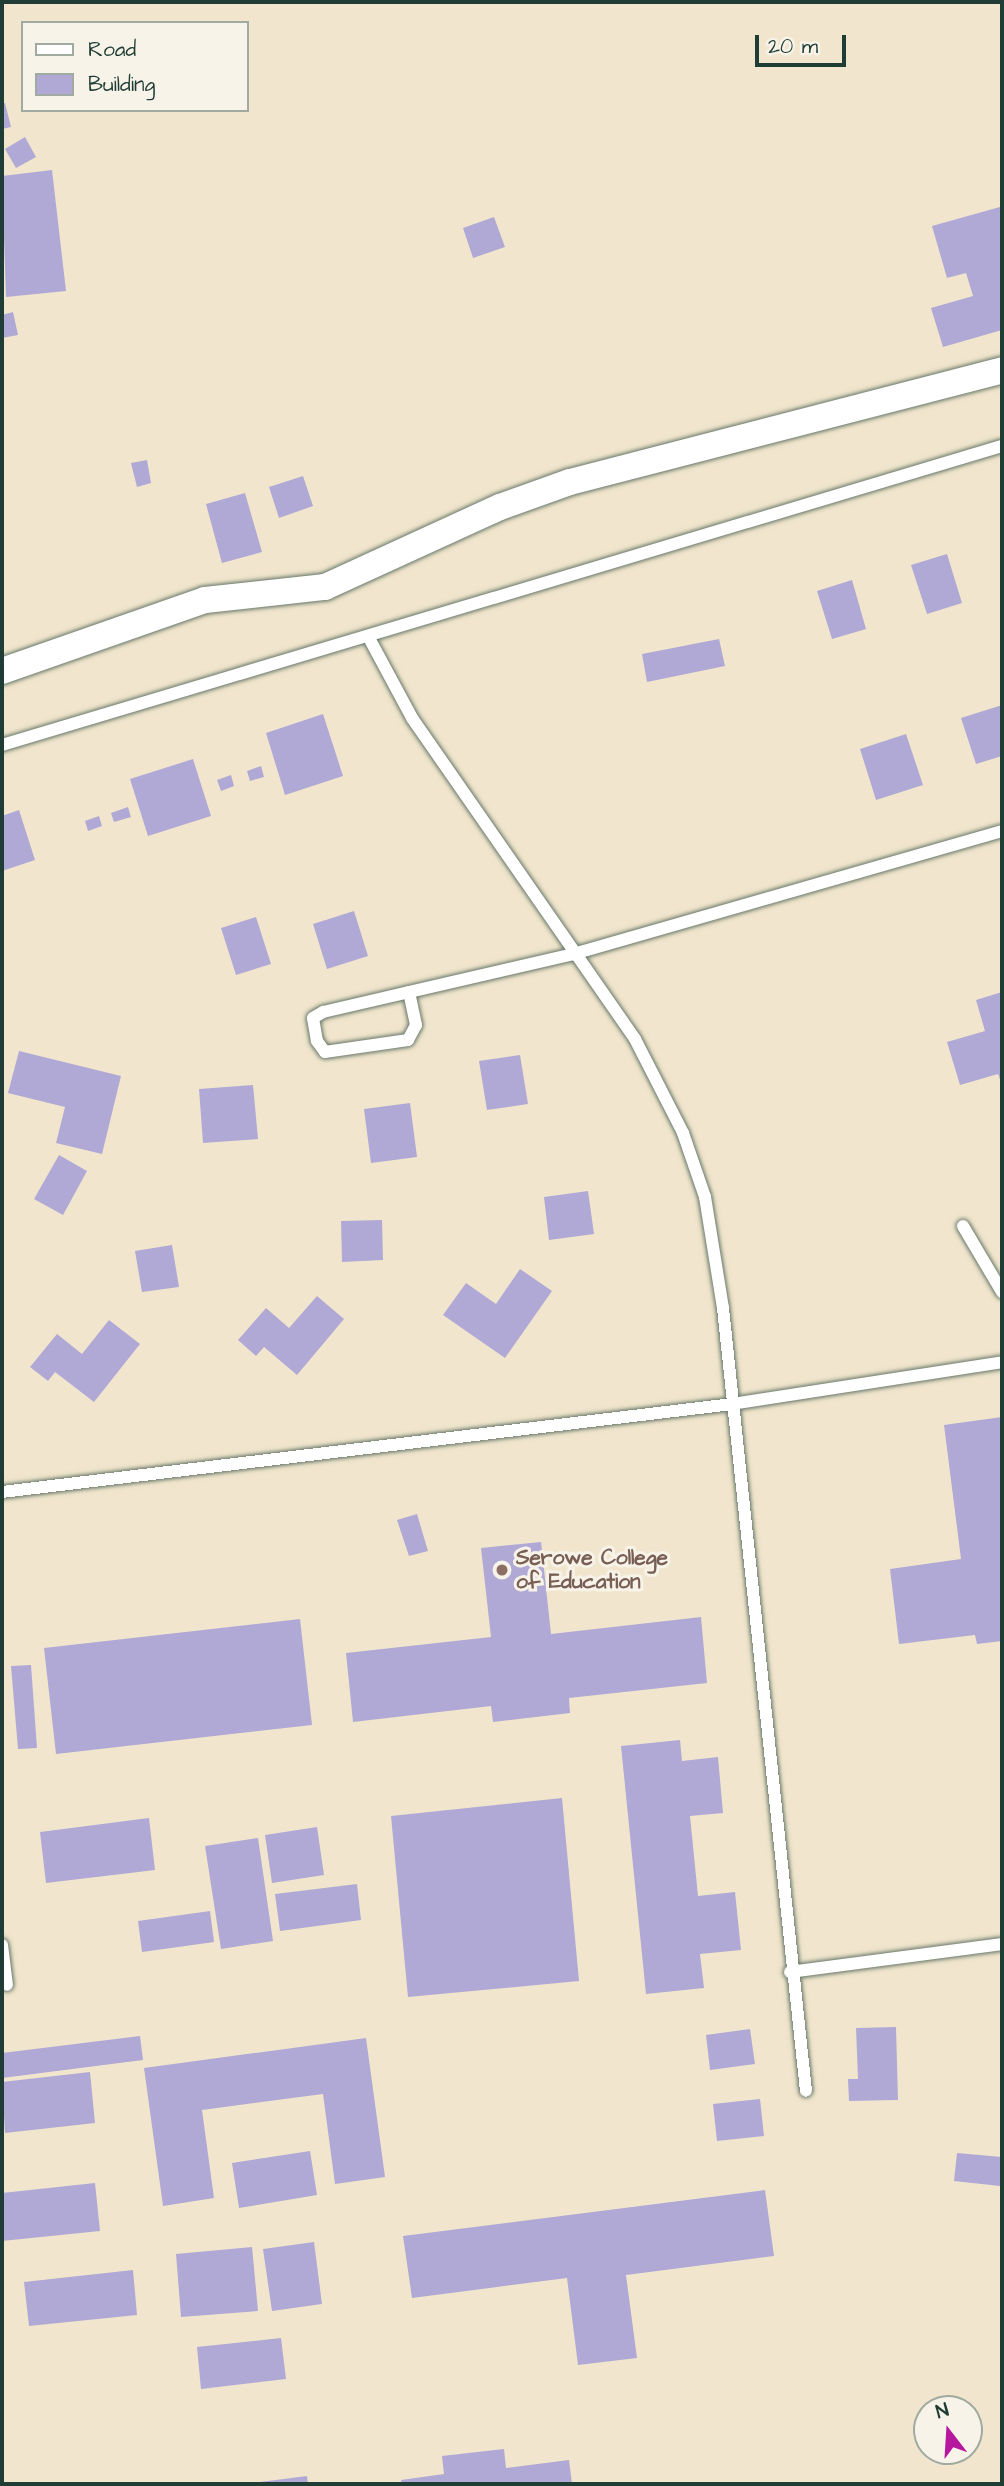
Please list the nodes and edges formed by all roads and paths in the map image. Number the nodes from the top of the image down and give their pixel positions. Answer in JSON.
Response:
{"nodes":[{"id":1,"x":1002,"y":370,"type":"edge"},
{"id":2,"x":1002,"y":446,"type":"edge"},
{"id":3,"x":369,"y":638,"type":"junction"},
{"id":4,"x":2,"y":671,"type":"edge"},
{"id":5,"x":2,"y":746,"type":"edge"},
{"id":6,"x":1002,"y":831,"type":"edge"},
{"id":7,"x":573,"y":954,"type":"junction"},
{"id":8,"x":409,"y":992,"type":"junction"},
{"id":9,"x":963,"y":1226,"type":"dead end"},
{"id":10,"x":1002,"y":1292,"type":"edge"},
{"id":11,"x":1002,"y":1362,"type":"edge"},
{"id":12,"x":732,"y":1404,"type":"junction"},
{"id":13,"x":2,"y":1492,"type":"edge"},
{"id":14,"x":1002,"y":1944,"type":"edge"},
{"id":15,"x":2,"y":1945,"type":"edge"},
{"id":16,"x":790,"y":1972,"type":"junction"},
{"id":17,"x":7,"y":1985,"type":"dead end"},
{"id":18,"x":806,"y":2091,"type":"dead end"}],
"edges":[{"from":1,"to":4,"type":"street"},
{"from":2,"to":3,"type":"lane"},
{"from":3,"to":5,"type":"lane"},
{"from":3,"to":7,"type":"lane"},
{"from":6,"to":7,"type":"lane"},
{"from":7,"to":8,"type":"lane"},
{"from":7,"to":12,"type":"lane"},
{"from":8,"to":8,"type":"lane"},
{"from":9,"to":10,"type":"lane"},
{"from":11,"to":12,"type":"lane"},
{"from":12,"to":13,"type":"lane"},
{"from":12,"to":16,"type":"lane"},
{"from":14,"to":16,"type":"lane"},
{"from":15,"to":17,"type":"lane"},
{"from":16,"to":18,"type":"lane"}]}
